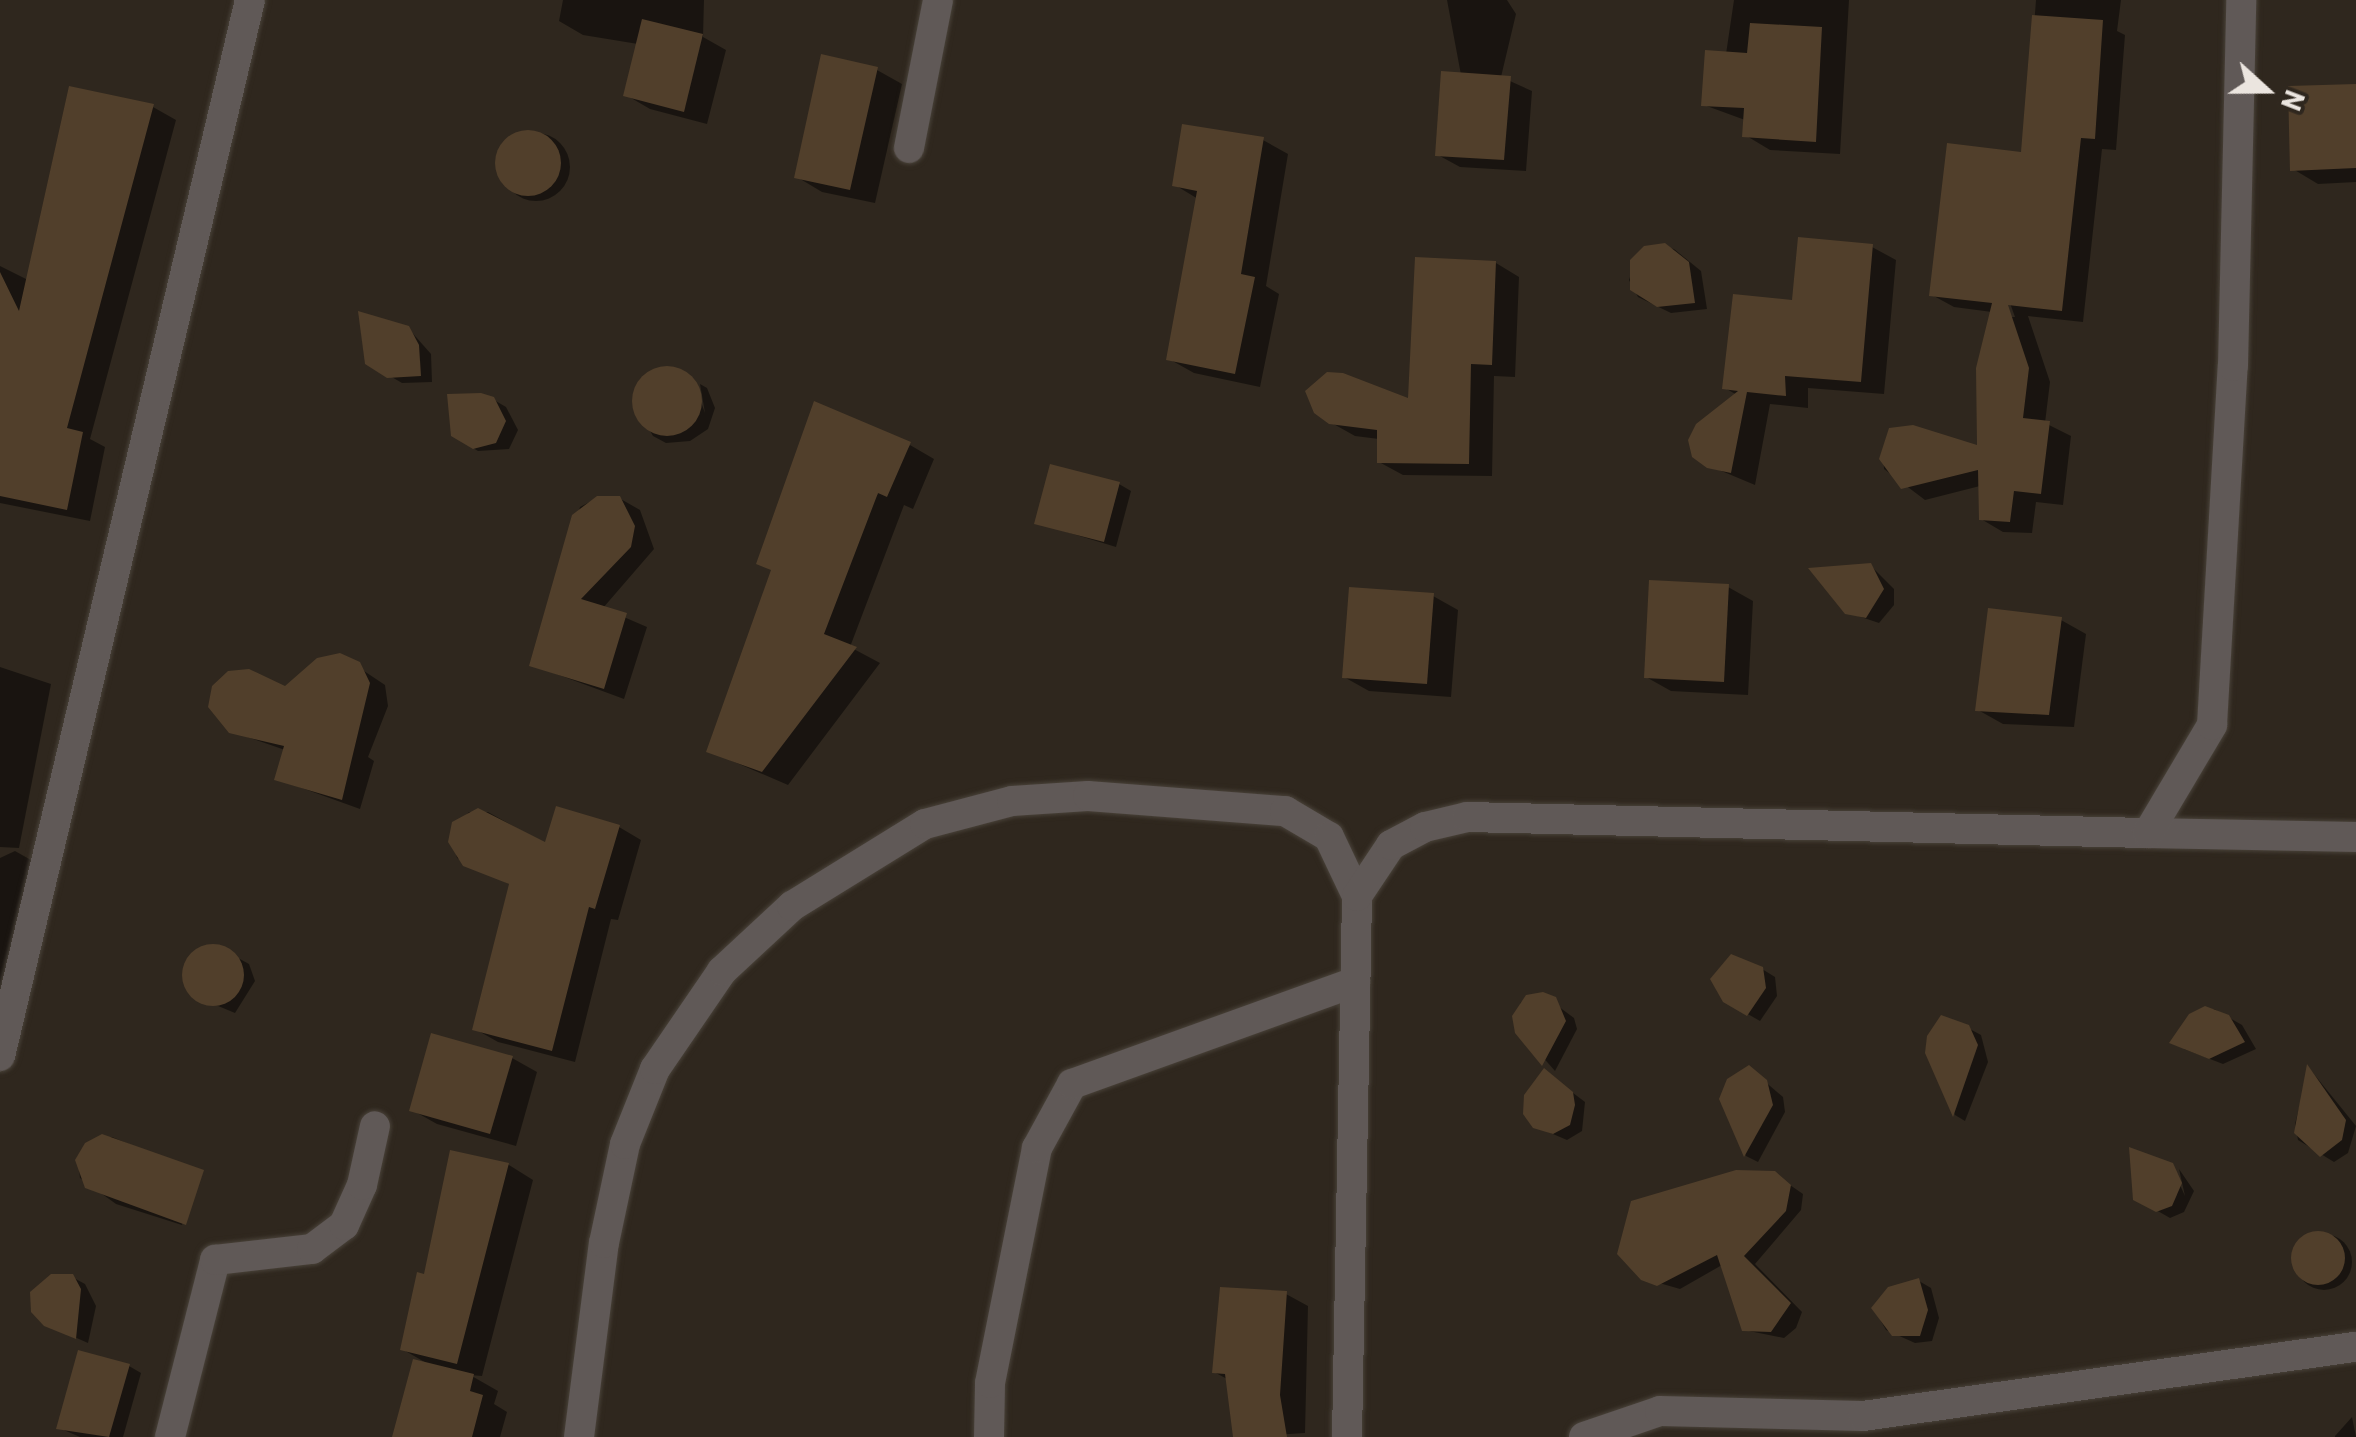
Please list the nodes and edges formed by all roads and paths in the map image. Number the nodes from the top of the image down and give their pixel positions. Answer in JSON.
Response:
{"nodes":[{"id":1,"x":250,"y":0,"type":"edge"},
{"id":2,"x":938,"y":0,"type":"edge"},
{"id":3,"x":2241,"y":0,"type":"edge"},
{"id":4,"x":910,"y":148,"type":"dead end"},
{"id":5,"x":2148,"y":834,"type":"junction"},
{"id":6,"x":2356,"y":837,"type":"edge"},
{"id":7,"x":1358,"y":896,"type":"junction"},
{"id":8,"x":1355,"y":982,"type":"junction"},
{"id":9,"x":0,"y":1056,"type":"edge"},
{"id":10,"x":374,"y":1126,"type":"dead end"},
{"id":11,"x":2356,"y":1347,"type":"edge"},
{"id":12,"x":170,"y":1437,"type":"edge"},
{"id":13,"x":579,"y":1437,"type":"edge"},
{"id":14,"x":988,"y":1437,"type":"edge"},
{"id":15,"x":1347,"y":1437,"type":"edge"},
{"id":16,"x":1584,"y":1437,"type":"edge"}],
"edges":[{"from":1,"to":9,"type":"street"},
{"from":2,"to":4,"type":"street"},
{"from":3,"to":5,"type":"street"},
{"from":5,"to":6,"type":"street"},
{"from":5,"to":7,"type":"street"},
{"from":7,"to":8,"type":"street"},
{"from":7,"to":13,"type":"street"},
{"from":8,"to":14,"type":"street"},
{"from":8,"to":15,"type":"street"},
{"from":10,"to":12,"type":"street"},
{"from":11,"to":16,"type":"street"}]}
